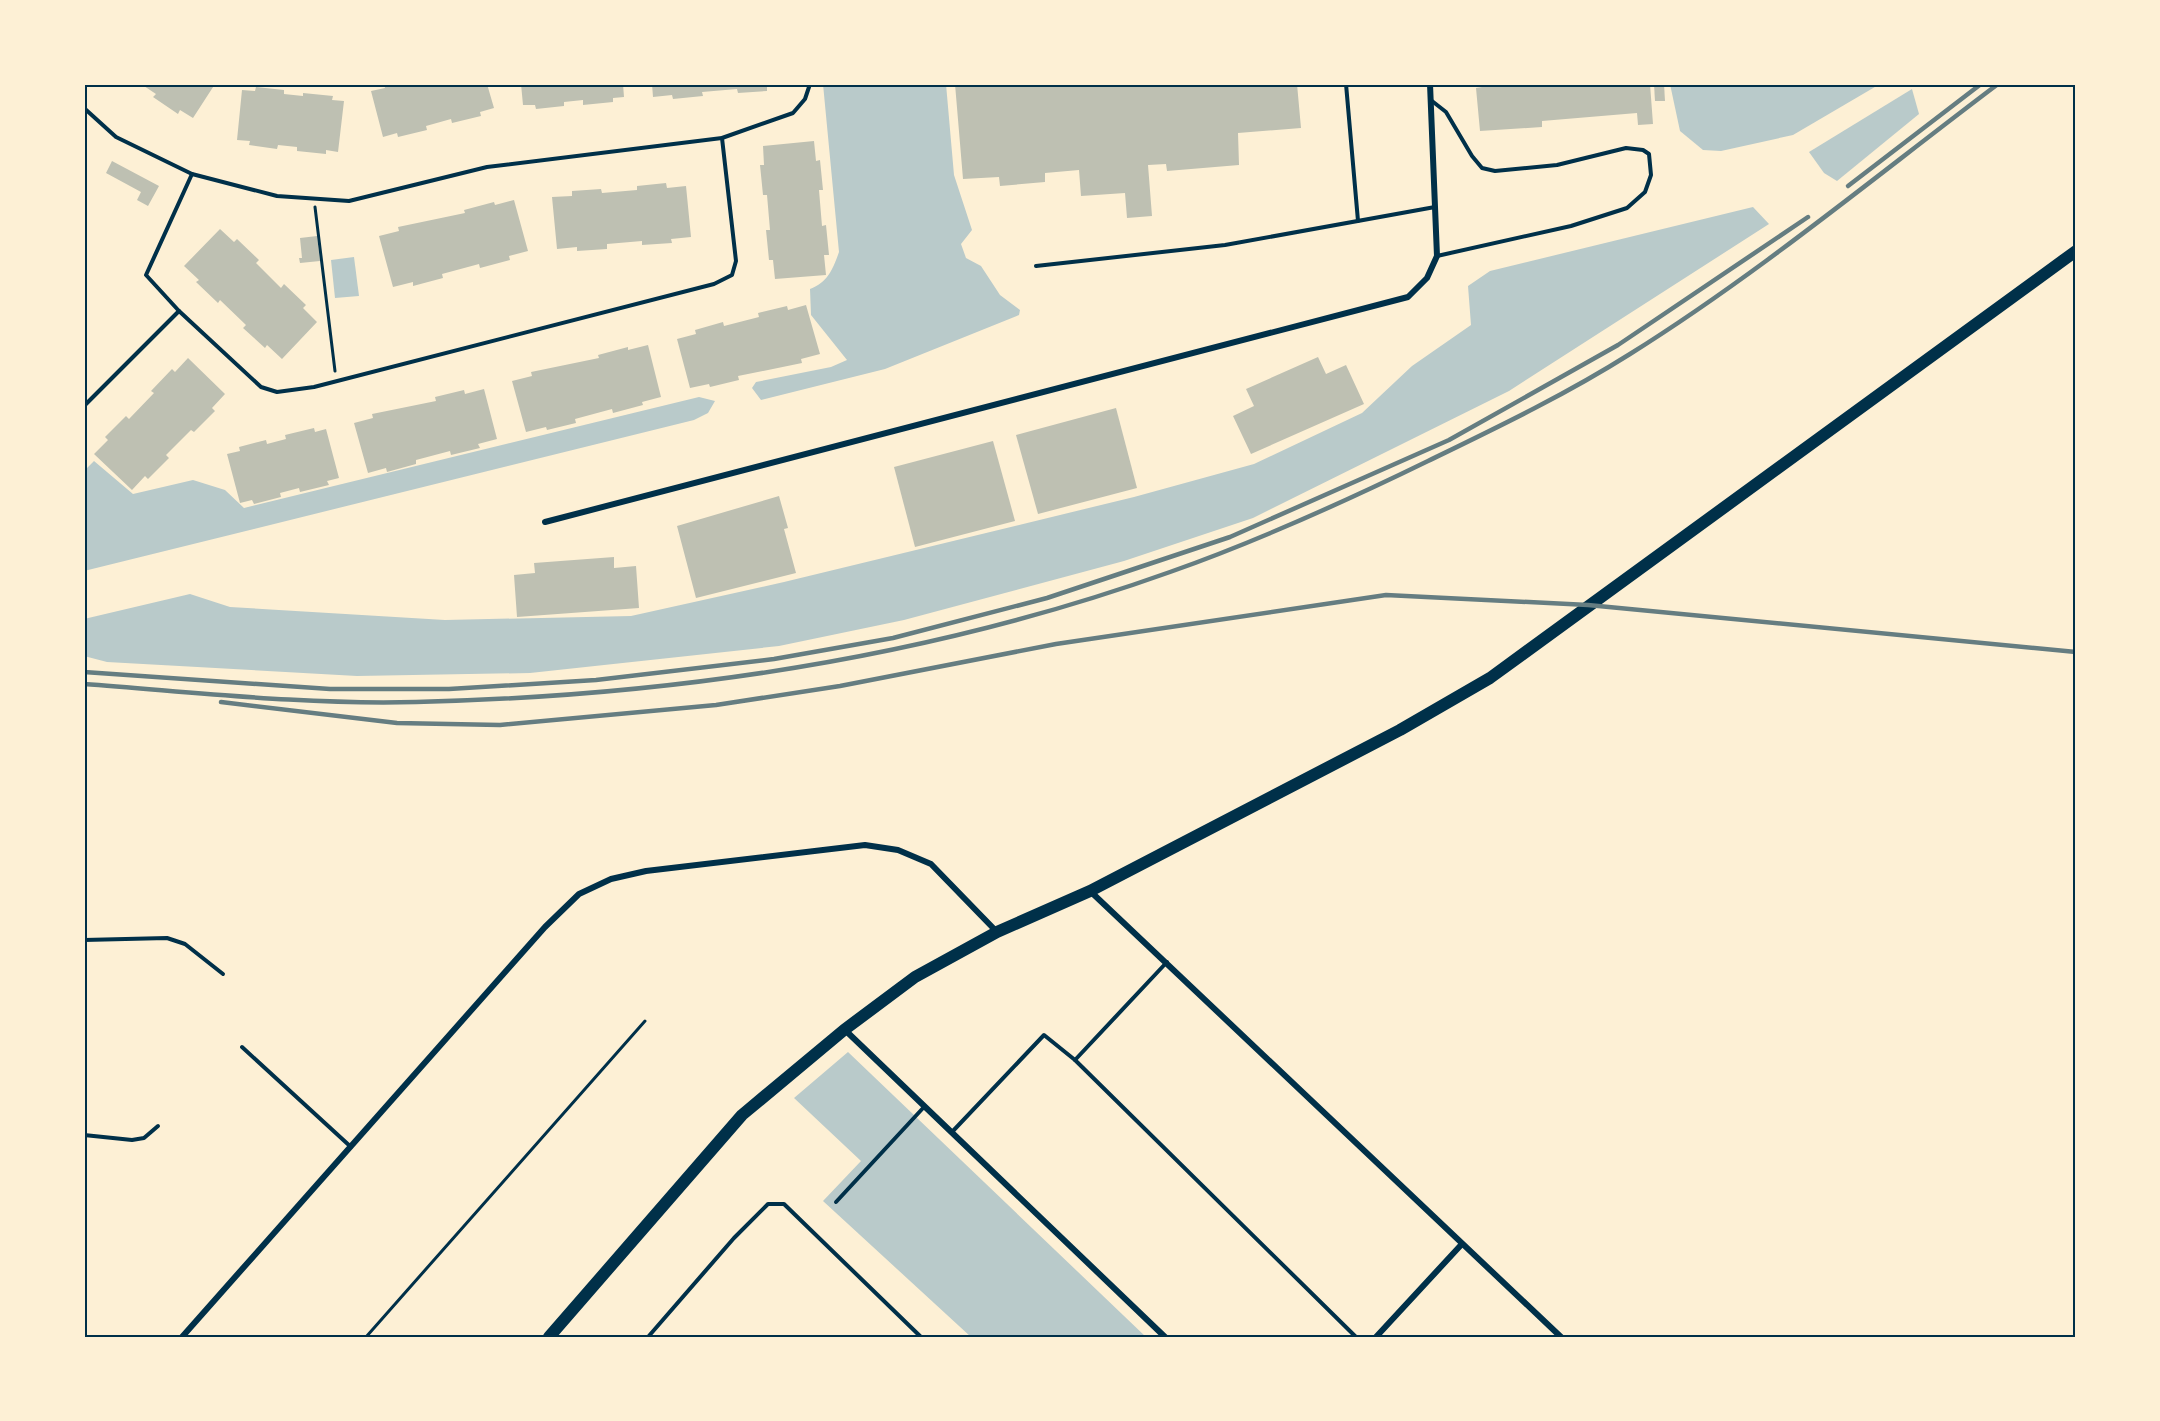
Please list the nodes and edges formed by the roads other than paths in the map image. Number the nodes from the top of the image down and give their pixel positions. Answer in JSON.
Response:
{"nodes":[{"id":1,"x":810,"y":84,"type":"edge"},
{"id":2,"x":1346,"y":84,"type":"edge"},
{"id":3,"x":1430,"y":84,"type":"edge"},
{"id":4,"x":1430,"y":100,"type":"junction"},
{"id":5,"x":84,"y":108,"type":"edge"},
{"id":6,"x":722,"y":138,"type":"junction"},
{"id":7,"x":192,"y":174,"type":"junction"},
{"id":8,"x":1435,"y":207,"type":"junction"},
{"id":9,"x":1358,"y":221,"type":"junction"},
{"id":10,"x":2076,"y":251,"type":"edge"},
{"id":11,"x":1437,"y":256,"type":"junction"},
{"id":12,"x":1035,"y":266,"type":"dead end"},
{"id":13,"x":179,"y":311,"type":"junction"},
{"id":14,"x":84,"y":406,"type":"edge"},
{"id":15,"x":544,"y":522,"type":"dead end"},
{"id":16,"x":1090,"y":891,"type":"junction"},
{"id":17,"x":997,"y":932,"type":"junction"},
{"id":18,"x":84,"y":940,"type":"edge"},
{"id":19,"x":1167,"y":962,"type":"junction"},
{"id":20,"x":223,"y":974,"type":"dead end"},
{"id":21,"x":844,"y":1030,"type":"junction"},
{"id":22,"x":242,"y":1047,"type":"dead end"},
{"id":23,"x":1075,"y":1060,"type":"junction"},
{"id":24,"x":924,"y":1107,"type":"junction"},
{"id":25,"x":158,"y":1126,"type":"dead end"},
{"id":26,"x":951,"y":1133,"type":"junction"},
{"id":27,"x":84,"y":1135,"type":"edge"},
{"id":28,"x":351,"y":1148,"type":"junction"},
{"id":29,"x":836,"y":1202,"type":"dead end"},
{"id":30,"x":1461,"y":1245,"type":"junction"},
{"id":31,"x":182,"y":1337,"type":"edge"},
{"id":32,"x":549,"y":1337,"type":"edge"},
{"id":33,"x":648,"y":1337,"type":"edge"},
{"id":34,"x":921,"y":1337,"type":"edge"},
{"id":35,"x":1165,"y":1337,"type":"edge"},
{"id":36,"x":1356,"y":1337,"type":"edge"},
{"id":37,"x":1376,"y":1337,"type":"edge"},
{"id":38,"x":1561,"y":1337,"type":"edge"}],
"edges":[{"from":1,"to":6,"type":"lane"},
{"from":2,"to":9,"type":"lane"},
{"from":3,"to":4,"type":"street"},
{"from":4,"to":8,"type":"street"},
{"from":4,"to":11,"type":"lane"},
{"from":5,"to":7,"type":"lane"},
{"from":6,"to":7,"type":"lane"},
{"from":6,"to":13,"type":"lane"},
{"from":7,"to":13,"type":"lane"},
{"from":8,"to":9,"type":"lane"},
{"from":8,"to":11,"type":"street"},
{"from":9,"to":12,"type":"lane"},
{"from":10,"to":16,"type":"main road"},
{"from":11,"to":15,"type":"street"},
{"from":13,"to":14,"type":"lane"},
{"from":16,"to":17,"type":"main road"},
{"from":16,"to":19,"type":"street"},
{"from":17,"to":21,"type":"main road"},
{"from":17,"to":28,"type":"street"},
{"from":18,"to":20,"type":"lane"},
{"from":19,"to":23,"type":"lane"},
{"from":19,"to":30,"type":"street"},
{"from":21,"to":24,"type":"street"},
{"from":21,"to":32,"type":"main road"},
{"from":22,"to":28,"type":"lane"},
{"from":23,"to":26,"type":"lane"},
{"from":23,"to":36,"type":"lane"},
{"from":24,"to":26,"type":"street"},
{"from":24,"to":29,"type":"lane"},
{"from":25,"to":27,"type":"lane"},
{"from":26,"to":35,"type":"street"},
{"from":28,"to":31,"type":"street"},
{"from":30,"to":37,"type":"street"},
{"from":30,"to":38,"type":"street"},
{"from":33,"to":34,"type":"lane"}]}
